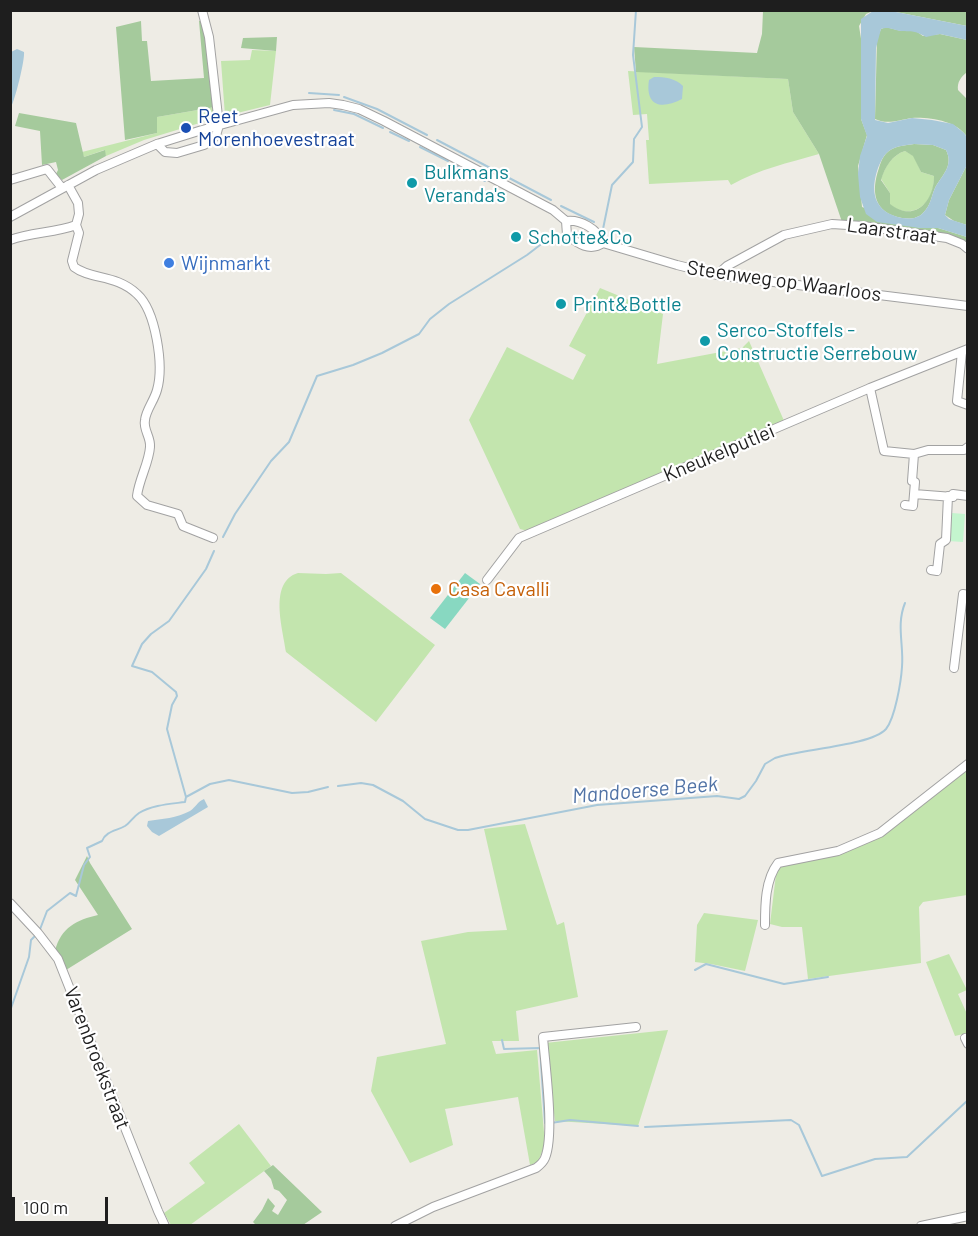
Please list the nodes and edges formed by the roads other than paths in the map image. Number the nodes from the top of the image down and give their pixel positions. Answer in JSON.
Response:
{"nodes":[{"id":1,"x":202,"y":10,"type":"edge"},
{"id":2,"x":219,"y":125,"type":"junction"},
{"id":3,"x":157,"y":144,"type":"junction"},
{"id":4,"x":10,"y":180,"type":"edge"},
{"id":5,"x":65,"y":186,"type":"junction"},
{"id":6,"x":10,"y":217,"type":"edge"},
{"id":7,"x":566,"y":221,"type":"junction"},
{"id":8,"x":76,"y":225,"type":"junction"},
{"id":9,"x":10,"y":240,"type":"edge"},
{"id":10,"x":603,"y":243,"type":"junction"},
{"id":11,"x":965,"y":247,"type":"edge"},
{"id":12,"x":717,"y":274,"type":"junction"},
{"id":13,"x":968,"y":306,"type":"edge"},
{"id":14,"x":965,"y":351,"type":"edge"},
{"id":15,"x":870,"y":388,"type":"junction"},
{"id":16,"x":968,"y":405,"type":"edge"},
{"id":17,"x":968,"y":447,"type":"edge"},
{"id":18,"x":914,"y":454,"type":"junction"},
{"id":19,"x":914,"y":494,"type":"junction"},
{"id":20,"x":968,"y":495,"type":"edge"},
{"id":21,"x":948,"y":496,"type":"junction"},
{"id":22,"x":905,"y":505,"type":"dead end"},
{"id":23,"x":213,"y":538,"type":"dead end"},
{"id":24,"x":931,"y":570,"type":"dead end"},
{"id":25,"x":487,"y":580,"type":"dead end"},
{"id":26,"x":968,"y":595,"type":"edge"},
{"id":27,"x":954,"y":668,"type":"dead end"},
{"id":28,"x":968,"y":764,"type":"edge"},
{"id":29,"x":10,"y":903,"type":"edge"},
{"id":30,"x":765,"y":926,"type":"dead end"},
{"id":31,"x":636,"y":1027,"type":"dead end"},
{"id":32,"x":968,"y":1216,"type":"edge"},
{"id":33,"x":165,"y":1226,"type":"edge"},
{"id":34,"x":395,"y":1226,"type":"edge"},
{"id":35,"x":921,"y":1226,"type":"edge"}],
"edges":[{"from":1,"to":2,"type":"street"},
{"from":2,"to":3,"type":"street","name":"Steenweg op Waarloos"},
{"from":2,"to":3,"type":"street"},
{"from":2,"to":7,"type":"street","name":"Steenweg op Waarloos"},
{"from":3,"to":5,"type":"street","name":"Steenweg op Waarloos"},
{"from":4,"to":5,"type":"street"},
{"from":5,"to":6,"type":"street","name":"Steenweg op Waarloos"},
{"from":5,"to":8,"type":"street"},
{"from":7,"to":10,"type":"street","name":"Steenweg op Waarloos"},
{"from":7,"to":10,"type":"street","name":"Steenweg op Waarloos"},
{"from":8,"to":9,"type":"street"},
{"from":8,"to":23,"type":"street"},
{"from":10,"to":12,"type":"street","name":"Steenweg op Waarloos"},
{"from":11,"to":12,"type":"street","name":"Laarstraat"},
{"from":12,"to":13,"type":"street","name":"Steenweg op Waarloos"},
{"from":14,"to":15,"type":"street","name":"Kneukelputlei"},
{"from":14,"to":16,"type":"street"},
{"from":15,"to":18,"type":"street"},
{"from":15,"to":25,"type":"street","name":"Kneukelputlei"},
{"from":17,"to":18,"type":"street"},
{"from":18,"to":19,"type":"street"},
{"from":19,"to":21,"type":"street"},
{"from":19,"to":22,"type":"street"},
{"from":20,"to":21,"type":"street"},
{"from":21,"to":24,"type":"street"},
{"from":26,"to":27,"type":"street"},
{"from":28,"to":30,"type":"street"},
{"from":29,"to":33,"type":"street","name":"Varenbroekstraat"},
{"from":31,"to":34,"type":"street"},
{"from":32,"to":35,"type":"street"}]}
